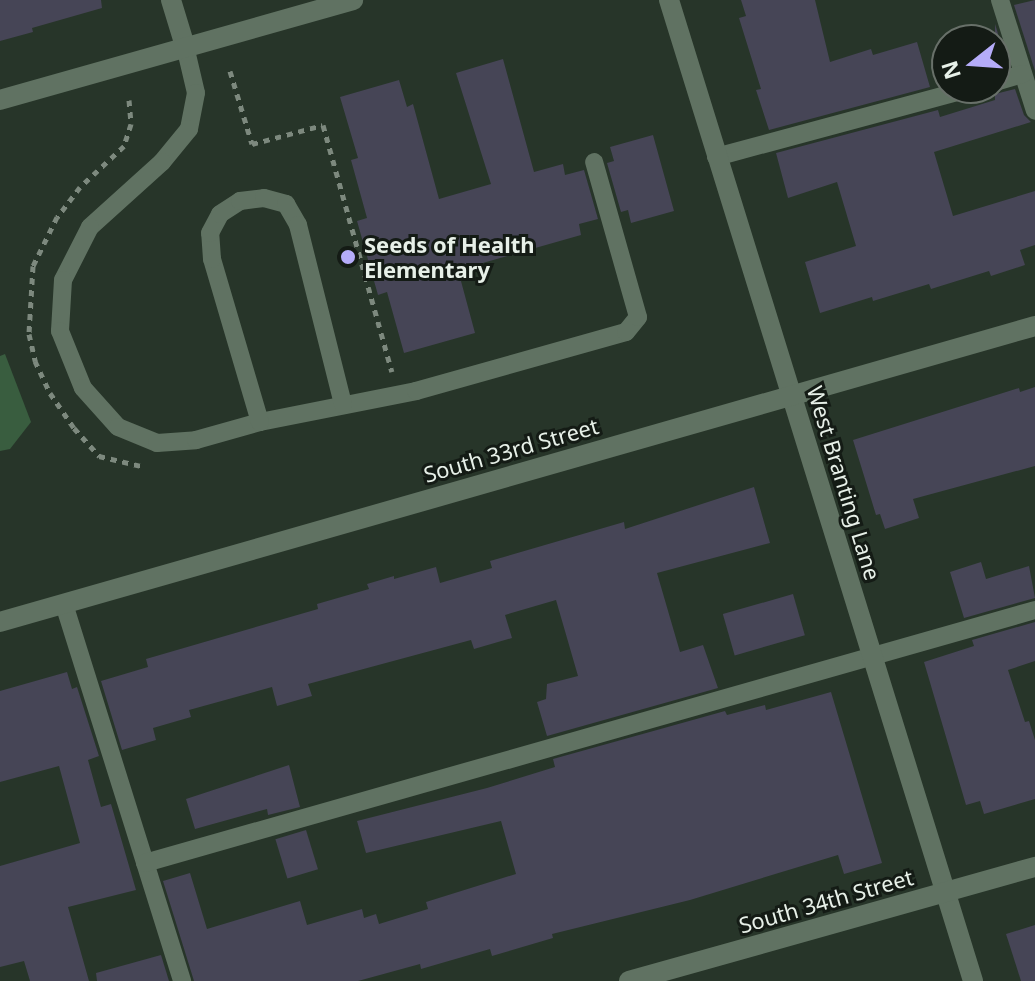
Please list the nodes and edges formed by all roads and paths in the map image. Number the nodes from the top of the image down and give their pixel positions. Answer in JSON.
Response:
{"nodes":[{"id":1,"x":171,"y":0,"type":"edge"},
{"id":2,"x":353,"y":0,"type":"edge"},
{"id":3,"x":669,"y":0,"type":"edge"},
{"id":4,"x":1000,"y":0,"type":"edge"},
{"id":5,"x":185,"y":46,"type":"junction"},
{"id":6,"x":230,"y":71,"type":"dead end"},
{"id":7,"x":1023,"y":74,"type":"junction"},
{"id":8,"x":1011,"y":77,"type":"edge"},
{"id":9,"x":931,"y":99,"type":"edge"},
{"id":10,"x":0,"y":100,"type":"edge"},
{"id":11,"x":1035,"y":111,"type":"edge"},
{"id":12,"x":716,"y":157,"type":"junction"},
{"id":13,"x":594,"y":162,"type":"dead end"},
{"id":14,"x":1035,"y":326,"type":"edge"},
{"id":15,"x":401,"y":371,"type":"dead end"},
{"id":16,"x":791,"y":395,"type":"junction"},
{"id":17,"x":343,"y":404,"type":"junction"},
{"id":18,"x":260,"y":422,"type":"junction"},
{"id":19,"x":64,"y":604,"type":"junction"},
{"id":20,"x":1035,"y":610,"type":"edge"},
{"id":21,"x":0,"y":622,"type":"edge"},
{"id":22,"x":872,"y":655,"type":"junction"},
{"id":23,"x":145,"y":863,"type":"junction"},
{"id":24,"x":1035,"y":867,"type":"edge"},
{"id":25,"x":944,"y":892,"type":"junction"},
{"id":26,"x":182,"y":981,"type":"edge"},
{"id":27,"x":629,"y":981,"type":"edge"},
{"id":28,"x":973,"y":981,"type":"edge"}],
"edges":[{"from":1,"to":5,"type":"street"},
{"from":2,"to":5,"type":"street"},
{"from":3,"to":12,"type":"street","name":"West Branting Lane"},
{"from":4,"to":7,"type":"lane"},
{"from":5,"to":10,"type":"street"},
{"from":5,"to":18,"type":"lane"},
{"from":6,"to":15,"type":"path"},
{"from":7,"to":8,"type":"lane"},
{"from":7,"to":11,"type":"lane"},
{"from":9,"to":12,"type":"lane"},
{"from":12,"to":16,"type":"street","name":"West Branting Lane"},
{"from":13,"to":17,"type":"lane"},
{"from":14,"to":16,"type":"street","name":"South 33rd Street"},
{"from":16,"to":19,"type":"street","name":"South 33rd Street"},
{"from":16,"to":22,"type":"street","name":"West Branting Lane"},
{"from":17,"to":18,"type":"lane"},
{"from":17,"to":18,"type":"lane"},
{"from":19,"to":21,"type":"street","name":"South 33rd Street"},
{"from":19,"to":23,"type":"lane"},
{"from":20,"to":22,"type":"lane"},
{"from":22,"to":23,"type":"lane"},
{"from":22,"to":25,"type":"street","name":"West Branting Lane"},
{"from":23,"to":26,"type":"lane"},
{"from":24,"to":25,"type":"street","name":"South 34th Street"},
{"from":25,"to":27,"type":"street","name":"South 34th Street"},
{"from":25,"to":28,"type":"street","name":"West Branting Lane"}]}
